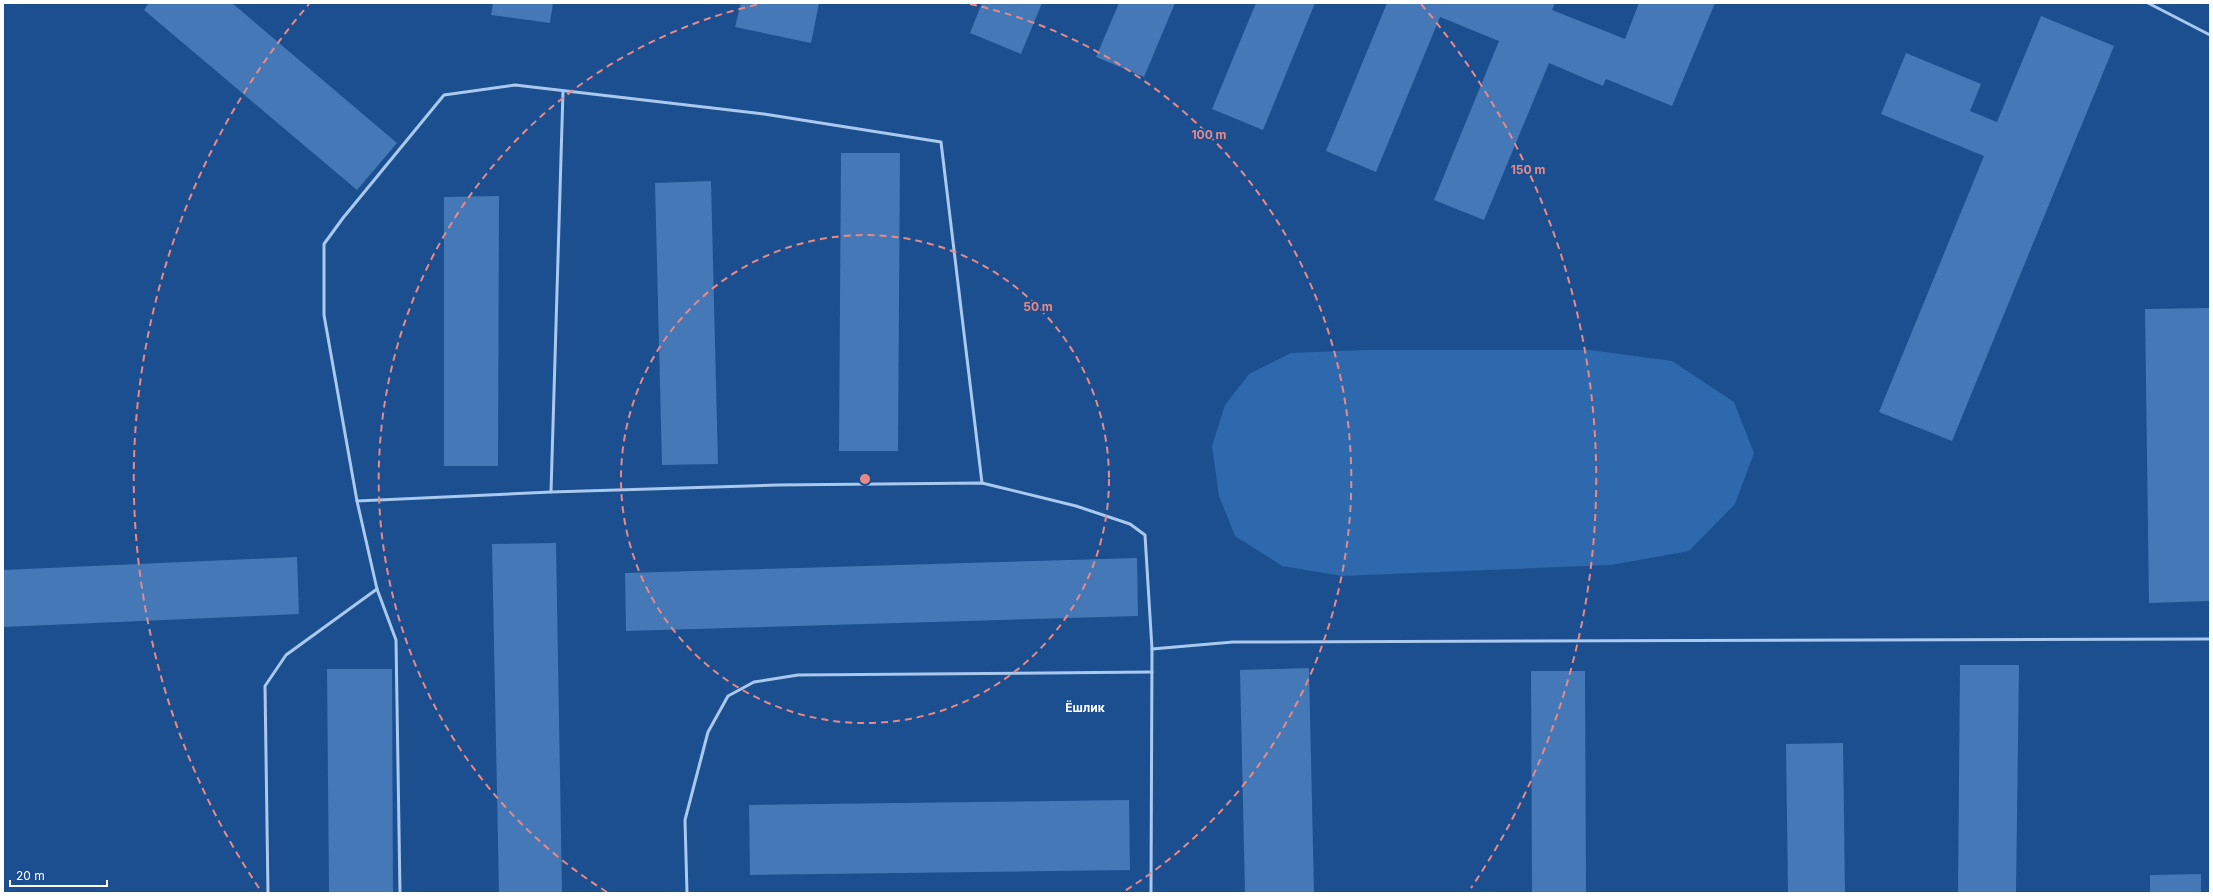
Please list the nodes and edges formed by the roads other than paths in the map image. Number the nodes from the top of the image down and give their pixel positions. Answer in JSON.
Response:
{"nodes":[{"id":1,"x":2148,"y":3,"type":"edge"},
{"id":2,"x":2210,"y":35,"type":"edge"},
{"id":3,"x":563,"y":91,"type":"junction"},
{"id":4,"x":982,"y":484,"type":"junction"},
{"id":5,"x":551,"y":492,"type":"junction"},
{"id":6,"x":357,"y":500,"type":"junction"},
{"id":7,"x":377,"y":589,"type":"junction"},
{"id":8,"x":2210,"y":639,"type":"edge"},
{"id":9,"x":1152,"y":649,"type":"junction"},
{"id":10,"x":1152,"y":672,"type":"junction"},
{"id":11,"x":268,"y":893,"type":"edge"},
{"id":12,"x":400,"y":893,"type":"edge"},
{"id":13,"x":687,"y":893,"type":"edge"},
{"id":14,"x":1151,"y":893,"type":"edge"}],
"edges":[{"from":1,"to":2,"type":"lane"},
{"from":3,"to":4,"type":"lane"},
{"from":3,"to":5,"type":"lane"},
{"from":3,"to":6,"type":"lane"},
{"from":4,"to":5,"type":"lane"},
{"from":4,"to":9,"type":"lane"},
{"from":5,"to":6,"type":"lane"},
{"from":6,"to":7,"type":"lane"},
{"from":7,"to":11,"type":"lane"},
{"from":7,"to":12,"type":"lane"},
{"from":8,"to":9,"type":"lane"},
{"from":9,"to":10,"type":"lane"},
{"from":10,"to":13,"type":"lane"},
{"from":10,"to":14,"type":"lane"}]}
